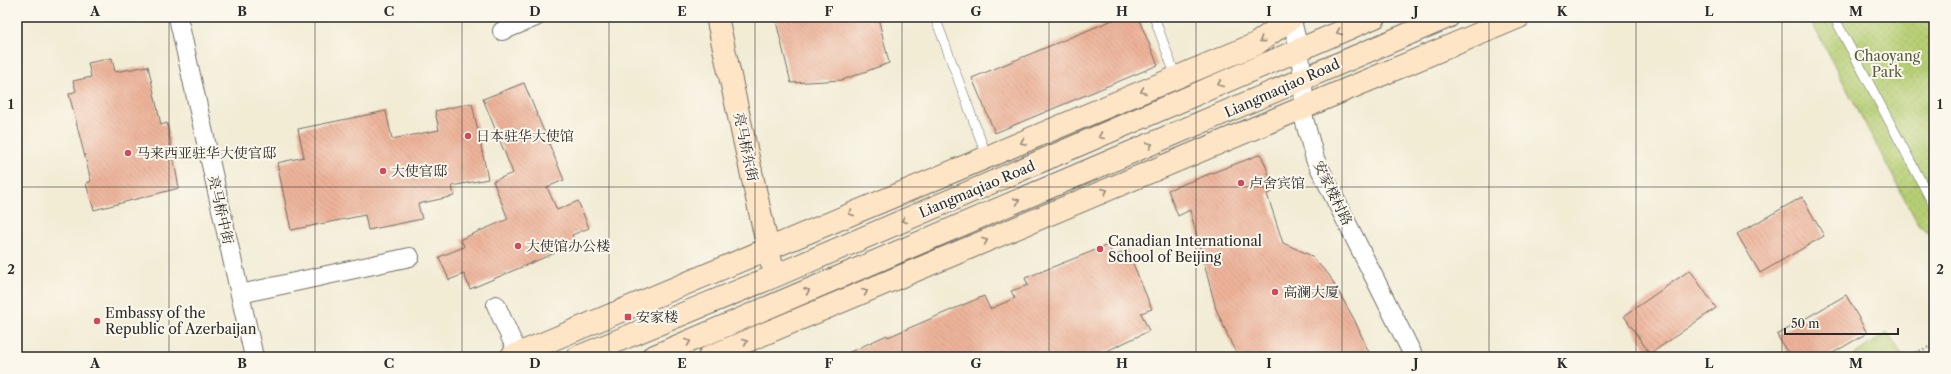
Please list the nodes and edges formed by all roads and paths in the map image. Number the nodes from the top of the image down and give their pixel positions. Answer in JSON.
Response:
{"nodes":[{"id":1,"x":178,"y":17,"type":"edge"},
{"id":2,"x":536,"y":17,"type":"edge"},
{"id":3,"x":717,"y":17,"type":"edge"},
{"id":4,"x":935,"y":17,"type":"edge"},
{"id":5,"x":1154,"y":17,"type":"edge"},
{"id":6,"x":1292,"y":17,"type":"edge"},
{"id":7,"x":1375,"y":17,"type":"edge"},
{"id":8,"x":1448,"y":17,"type":"edge"},
{"id":9,"x":1519,"y":17,"type":"edge"},
{"id":10,"x":1834,"y":17,"type":"edge"},
{"id":11,"x":502,"y":31,"type":"dead end"},
{"id":12,"x":1299,"y":49,"type":"junction"},
{"id":13,"x":1176,"y":77,"type":"junction"},
{"id":14,"x":1303,"y":78,"type":"junction"},
{"id":15,"x":1303,"y":108,"type":"junction"},
{"id":16,"x":987,"y":157,"type":"junction"},
{"id":17,"x":1934,"y":201,"type":"edge"},
{"id":18,"x":768,"y":248,"type":"junction"},
{"id":19,"x":410,"y":257,"type":"dead end"},
{"id":20,"x":774,"y":276,"type":"junction"},
{"id":21,"x":240,"y":294,"type":"junction"},
{"id":22,"x":496,"y":306,"type":"dead end"},
{"id":23,"x":1934,"y":345,"type":"edge"},
{"id":24,"x":514,"y":356,"type":"edge"},
{"id":25,"x":254,"y":357,"type":"edge"},
{"id":26,"x":578,"y":357,"type":"edge"},
{"id":27,"x":652,"y":357,"type":"edge"},
{"id":28,"x":710,"y":357,"type":"edge"},
{"id":29,"x":1414,"y":357,"type":"edge"},
{"id":30,"x":1905,"y":357,"type":"edge"}],
"edges":[{"from":1,"to":21,"type":"street","name":"亮马桥中街"},
{"from":2,"to":11,"type":"street"},
{"from":3,"to":18,"type":"street","name":"亮马桥东街"},
{"from":4,"to":16,"type":"lane"},
{"from":5,"to":13,"type":"lane"},
{"from":6,"to":12,"type":"street","name":"安家楼村路"},
{"from":6,"to":13,"type":"street","one_way":true},
{"from":7,"to":12,"type":"street","name":"Liangmaqiao Road","one_way":true},
{"from":8,"to":14,"type":"street","name":"Liangmaqiao Road"},
{"from":9,"to":15,"type":"street"},
{"from":10,"to":17,"type":"lane"},
{"from":12,"to":14,"type":"street","name":"安家楼村路"},
{"from":12,"to":20,"type":"street","name":"Liangmaqiao Road","one_way":true},
{"from":13,"to":16,"type":"street","one_way":true},
{"from":14,"to":15,"type":"street","name":"安家楼村路"},
{"from":27,"to":14,"type":"street","name":"Liangmaqiao Road","one_way":true},
{"from":28,"to":15,"type":"street","one_way":true},
{"from":15,"to":29,"type":"street","name":"安家楼村路"},
{"from":16,"to":18,"type":"street","one_way":true},
{"from":18,"to":20,"type":"street","name":"亮马桥东街"},
{"from":18,"to":24,"type":"street"},
{"from":19,"to":21,"type":"street"},
{"from":20,"to":26,"type":"street","name":"Liangmaqiao Road"},
{"from":21,"to":25,"type":"street","name":"亮马桥中街"},
{"from":22,"to":24,"type":"street"},
{"from":23,"to":30,"type":"path"}]}
